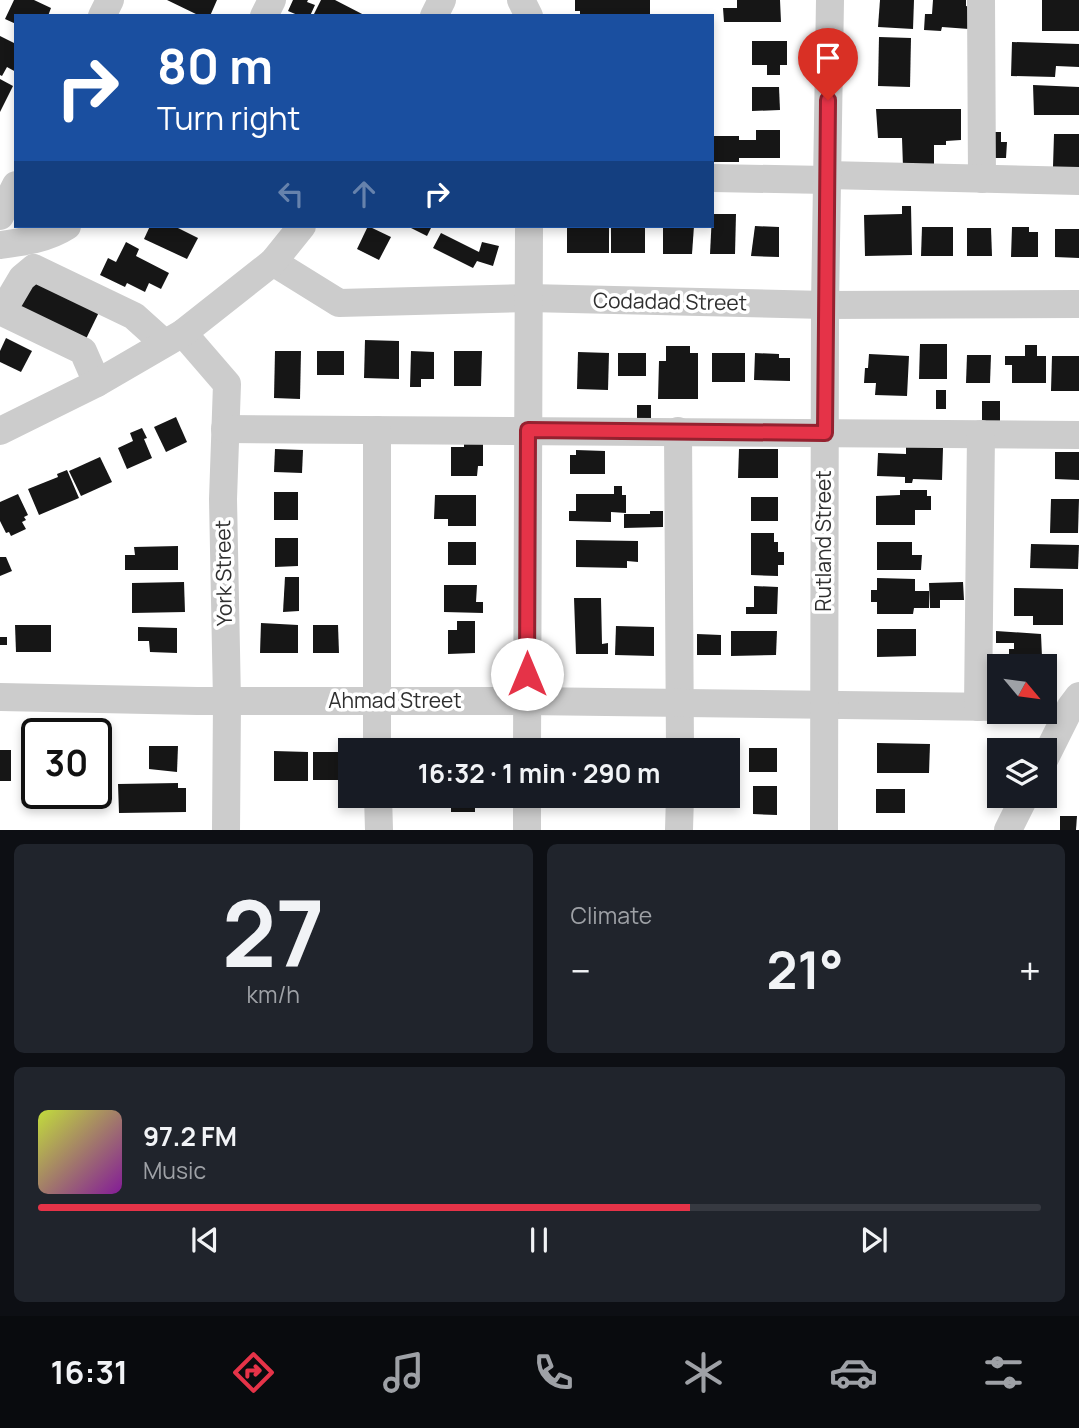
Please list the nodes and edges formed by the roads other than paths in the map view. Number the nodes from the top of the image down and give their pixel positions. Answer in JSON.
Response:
{"nodes":[{"id":1,"x":830,"y":0,"type":"edge"},
{"id":2,"x":981,"y":0,"type":"edge"},
{"id":3,"x":714,"y":178,"type":"edge"},
{"id":4,"x":827,"y":178,"type":"junction"},
{"id":5,"x":982,"y":179,"type":"junction"},
{"id":6,"x":1079,"y":181,"type":"edge"},
{"id":7,"x":14,"y":190,"type":"edge"},
{"id":8,"x":0,"y":216,"type":"edge"},
{"id":9,"x":64,"y":228,"type":"edge"},
{"id":10,"x":300,"y":228,"type":"edge"},
{"id":11,"x":528,"y":228,"type":"edge"},
{"id":12,"x":0,"y":245,"type":"edge"},
{"id":13,"x":273,"y":262,"type":"junction"},
{"id":14,"x":529,"y":298,"type":"junction"},
{"id":15,"x":1079,"y":304,"type":"edge"},
{"id":16,"x":825,"y":305,"type":"junction"},
{"id":17,"x":173,"y":338,"type":"junction"},
{"id":18,"x":97,"y":383,"type":"junction"},
{"id":19,"x":225,"y":429,"type":"junction"},
{"id":20,"x":377,"y":430,"type":"junction"},
{"id":21,"x":528,"y":430,"type":"junction"},
{"id":22,"x":0,"y":431,"type":"edge"},
{"id":23,"x":678,"y":431,"type":"junction"},
{"id":24,"x":825,"y":433,"type":"junction"},
{"id":25,"x":981,"y":434,"type":"junction"},
{"id":26,"x":1079,"y":435,"type":"edge"},
{"id":27,"x":987,"y":668,"type":"edge"},
{"id":28,"x":0,"y":697,"type":"edge"},
{"id":29,"x":376,"y":700,"type":"junction"},
{"id":30,"x":227,"y":701,"type":"junction"},
{"id":31,"x":527,"y":701,"type":"junction"},
{"id":32,"x":680,"y":704,"type":"junction"},
{"id":33,"x":1065,"y":704,"type":"edge"},
{"id":34,"x":823,"y":705,"type":"junction"},
{"id":35,"x":987,"y":707,"type":"edge"},
{"id":36,"x":377,"y":738,"type":"edge"},
{"id":37,"x":527,"y":738,"type":"edge"},
{"id":38,"x":680,"y":738,"type":"edge"},
{"id":39,"x":1052,"y":738,"type":"edge"},
{"id":40,"x":378,"y":808,"type":"edge"},
{"id":41,"x":527,"y":808,"type":"edge"},
{"id":42,"x":680,"y":808,"type":"edge"},
{"id":43,"x":1019,"y":808,"type":"edge"},
{"id":44,"x":226,"y":830,"type":"edge"},
{"id":45,"x":379,"y":830,"type":"edge"},
{"id":46,"x":527,"y":830,"type":"edge"},
{"id":47,"x":679,"y":830,"type":"edge"},
{"id":48,"x":824,"y":830,"type":"edge"},
{"id":49,"x":1008,"y":830,"type":"edge"}],
"edges":[{"from":1,"to":4,"type":"street","name":"Rutland Street"},
{"from":2,"to":5,"type":"street"},
{"from":3,"to":4,"type":"street"},
{"from":4,"to":5,"type":"street"},
{"from":4,"to":16,"type":"street","name":"Rutland Street"},
{"from":5,"to":6,"type":"street"},
{"from":7,"to":8,"type":"street"},
{"from":9,"to":12,"type":"street"},
{"from":10,"to":13,"type":"street"},
{"from":11,"to":14,"type":"street"},
{"from":13,"to":14,"type":"street","name":"Codadad Street"},
{"from":13,"to":17,"type":"street"},
{"from":14,"to":16,"type":"street","name":"Codadad Street"},
{"from":14,"to":21,"type":"street"},
{"from":15,"to":16,"type":"street","name":"Codadad Street"},
{"from":16,"to":24,"type":"street","name":"Rutland Street"},
{"from":17,"to":18,"type":"street"},
{"from":17,"to":18,"type":"street","name":"York Street"},
{"from":17,"to":19,"type":"street","name":"York Street"},
{"from":18,"to":22,"type":"street"},
{"from":19,"to":20,"type":"street"},
{"from":19,"to":30,"type":"street","name":"York Street"},
{"from":20,"to":21,"type":"street"},
{"from":20,"to":29,"type":"street"},
{"from":21,"to":23,"type":"street"},
{"from":21,"to":31,"type":"street"},
{"from":23,"to":24,"type":"street"},
{"from":23,"to":32,"type":"street"},
{"from":24,"to":25,"type":"street"},
{"from":24,"to":34,"type":"street","name":"Rutland Street"},
{"from":25,"to":26,"type":"street"},
{"from":25,"to":27,"type":"street"},
{"from":28,"to":30,"type":"street","name":"Ahmad Street"},
{"from":29,"to":30,"type":"street","name":"Ahmad Street"},
{"from":29,"to":31,"type":"street","name":"Ahmad Street"},
{"from":29,"to":36,"type":"street"},
{"from":30,"to":44,"type":"street","name":"York Street"},
{"from":31,"to":32,"type":"street","name":"Ahmad Street"},
{"from":31,"to":37,"type":"street"},
{"from":32,"to":34,"type":"street","name":"Ahmad Street"},
{"from":32,"to":38,"type":"street"},
{"from":33,"to":39,"type":"street"},
{"from":34,"to":35,"type":"street","name":"Ahmad Street"},
{"from":34,"to":48,"type":"street","name":"Rutland Street"},
{"from":40,"to":45,"type":"street"},
{"from":41,"to":46,"type":"street"},
{"from":42,"to":47,"type":"street"},
{"from":43,"to":49,"type":"street"}]}
